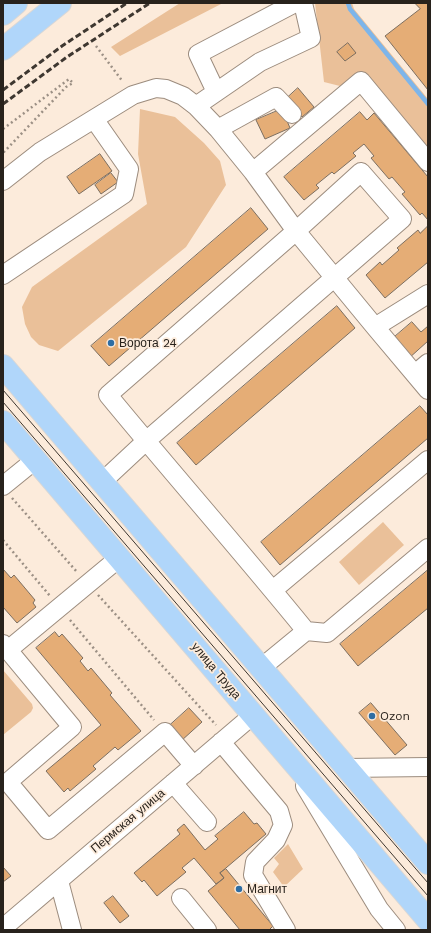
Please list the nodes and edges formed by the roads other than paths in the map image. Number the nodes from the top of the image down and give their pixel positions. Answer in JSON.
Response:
{"nodes":[{"id":1,"x":16,"y":3,"type":"edge"},
{"id":2,"x":60,"y":3,"type":"edge"},
{"id":3,"x":295,"y":3,"type":"edge"},
{"id":4,"x":303,"y":3,"type":"edge"},
{"id":5,"x":3,"y":14,"type":"edge"},
{"id":6,"x":3,"y":49,"type":"edge"},
{"id":7,"x":216,"y":92,"type":"junction"},
{"id":8,"x":196,"y":106,"type":"junction"},
{"id":9,"x":292,"y":114,"type":"dead end"},
{"id":10,"x":94,"y":119,"type":"junction"},
{"id":11,"x":218,"y":129,"type":"junction"},
{"id":12,"x":428,"y":162,"type":"edge"},
{"id":13,"x":252,"y":172,"type":"junction"},
{"id":14,"x":3,"y":181,"type":"edge"},
{"id":15,"x":296,"y":231,"type":"junction"},
{"id":16,"x":3,"y":275,"type":"edge"},
{"id":17,"x":335,"y":278,"type":"junction"},
{"id":18,"x":428,"y":294,"type":"edge"},
{"id":19,"x":375,"y":328,"type":"junction"},
{"id":20,"x":3,"y":366,"type":"edge"},
{"id":21,"x":422,"y":368,"type":"edge"},
{"id":22,"x":428,"y":390,"type":"edge"},
{"id":23,"x":3,"y":422,"type":"edge"},
{"id":24,"x":146,"y":441,"type":"junction"},
{"id":25,"x":35,"y":460,"type":"junction"},
{"id":26,"x":428,"y":460,"type":"edge"},
{"id":27,"x":102,"y":482,"type":"junction"},
{"id":28,"x":5,"y":485,"type":"edge"},
{"id":29,"x":428,"y":548,"type":"edge"},
{"id":30,"x":119,"y":558,"type":"junction"},
{"id":31,"x":273,"y":590,"type":"junction"},
{"id":32,"x":306,"y":631,"type":"junction"},
{"id":33,"x":5,"y":647,"type":"edge"},
{"id":34,"x":261,"y":668,"type":"junction"},
{"id":35,"x":253,"y":715,"type":"junction"},
{"id":36,"x":224,"y":740,"type":"junction"},
{"id":37,"x":281,"y":748,"type":"junction"},
{"id":38,"x":194,"y":766,"type":"junction"},
{"id":39,"x":428,"y":767,"type":"edge"},
{"id":40,"x":346,"y":768,"type":"junction"},
{"id":41,"x":174,"y":783,"type":"junction"},
{"id":42,"x":207,"y":822,"type":"dead end"},
{"id":43,"x":428,"y":863,"type":"edge"},
{"id":44,"x":58,"y":881,"type":"junction"},
{"id":45,"x":181,"y":898,"type":"dead end"},
{"id":46,"x":428,"y":920,"type":"edge"},
{"id":47,"x":3,"y":928,"type":"edge"},
{"id":48,"x":72,"y":930,"type":"edge"},
{"id":49,"x":207,"y":930,"type":"edge"},
{"id":50,"x":286,"y":930,"type":"edge"},
{"id":51,"x":396,"y":930,"type":"edge"}],
"edges":[{"from":1,"to":5,"type":"main road"},
{"from":2,"to":6,"type":"main road"},
{"from":3,"to":7,"type":"street"},
{"from":4,"to":7,"type":"street"},
{"from":7,"to":8,"type":"street"},
{"from":8,"to":10,"type":"street"},
{"from":8,"to":11,"type":"street"},
{"from":9,"to":11,"type":"street"},
{"from":10,"to":14,"type":"street"},
{"from":10,"to":16,"type":"street"},
{"from":11,"to":13,"type":"street"},
{"from":12,"to":13,"type":"street"},
{"from":13,"to":15,"type":"street"},
{"from":15,"to":17,"type":"street"},
{"from":15,"to":17,"type":"street"},
{"from":15,"to":24,"type":"street"},
{"from":17,"to":19,"type":"street"},
{"from":17,"to":24,"type":"street"},
{"from":18,"to":19,"type":"street"},
{"from":19,"to":21,"type":"street"},
{"from":20,"to":27,"type":"main road"},
{"from":21,"to":22,"type":"street"},
{"from":23,"to":25,"type":"main road","name":"улица Труда"},
{"from":24,"to":27,"type":"street"},
{"from":24,"to":31,"type":"street"},
{"from":25,"to":28,"type":"street"},
{"from":25,"to":30,"type":"main road","name":"улица Труда"},
{"from":26,"to":31,"type":"street"},
{"from":27,"to":34,"type":"main road"},
{"from":29,"to":32,"type":"street"},
{"from":30,"to":33,"type":"street"},
{"from":30,"to":35,"type":"main road","name":"улица Труда"},
{"from":31,"to":32,"type":"street"},
{"from":32,"to":34,"type":"street"},
{"from":33,"to":38,"type":"street"},
{"from":34,"to":40,"type":"main road"},
{"from":35,"to":36,"type":"street","name":"Пермская улица"},
{"from":35,"to":37,"type":"main road","name":"улица Труда"},
{"from":36,"to":38,"type":"street","name":"Пермская улица"},
{"from":36,"to":50,"type":"street"},
{"from":37,"to":46,"type":"main road","name":"улица Труда"},
{"from":37,"to":51,"type":"street"},
{"from":38,"to":41,"type":"street","name":"Пермская улица"},
{"from":39,"to":40,"type":"street"},
{"from":40,"to":43,"type":"main road"},
{"from":41,"to":42,"type":"street"},
{"from":41,"to":44,"type":"street","name":"Пермская улица"},
{"from":44,"to":47,"type":"street","name":"Пермская улица"},
{"from":44,"to":48,"type":"street"},
{"from":45,"to":49,"type":"street"}]}
